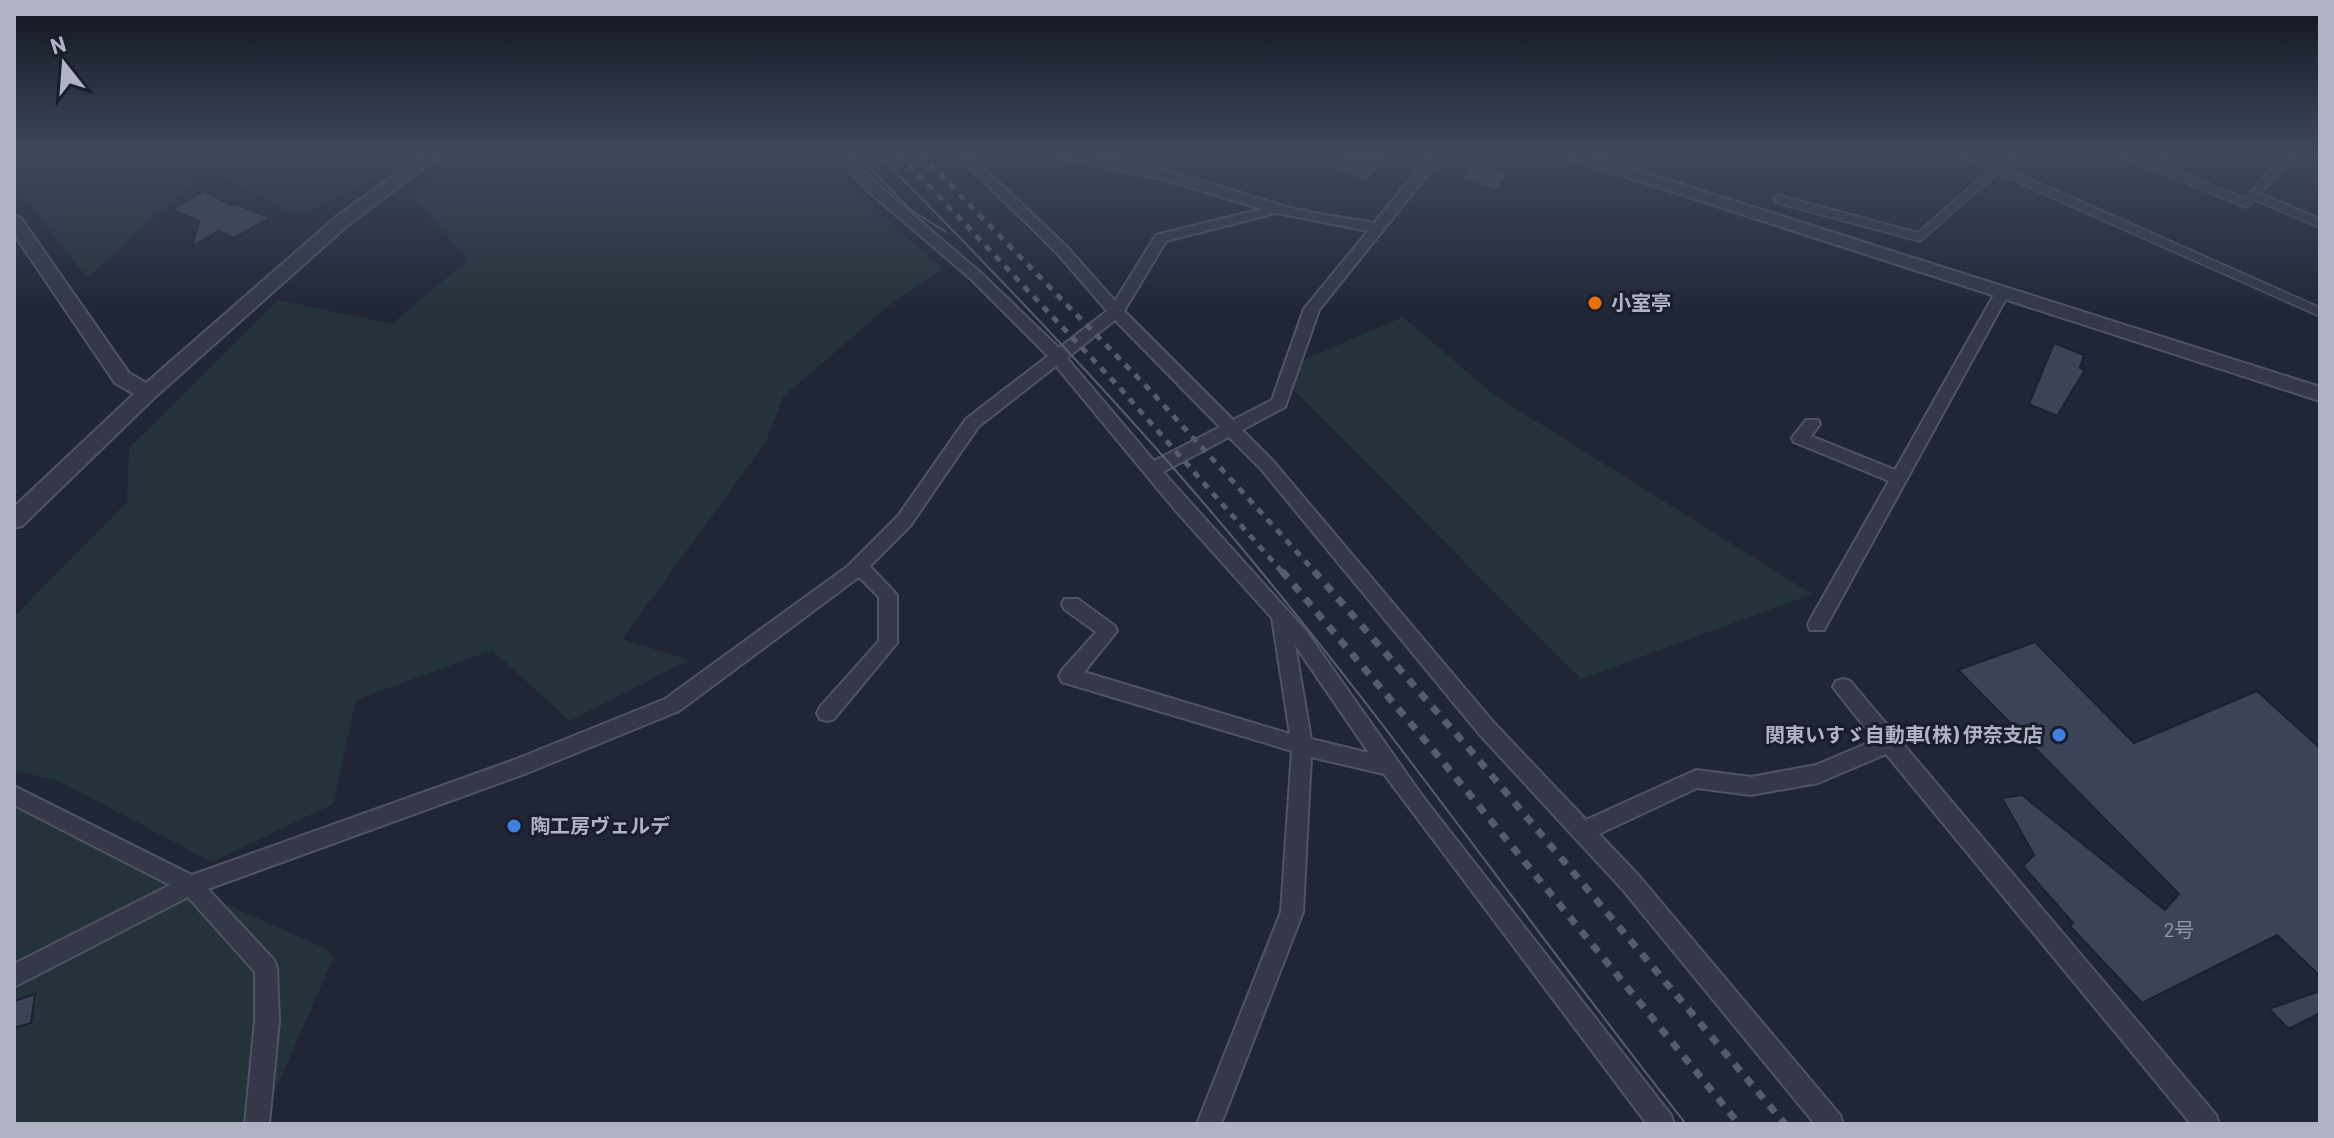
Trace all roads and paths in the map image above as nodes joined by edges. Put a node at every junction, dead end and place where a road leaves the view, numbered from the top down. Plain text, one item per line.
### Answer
1 (361, 207) edge
2 (895, 207) edge
3 (1017, 207) edge
4 (1271, 207) edge
5 (1393, 207) edge
6 (1736, 207) edge
7 (1808, 207) edge
8 (1951, 207) edge
9 (2085, 207) edge
10 (2282, 207) edge
11 (1277, 209) junction
12 (14, 221) edge
13 (2320, 223) edge
14 (1375, 228) junction
15 (2002, 293) junction
16 (1116, 312) junction
17 (2320, 312) edge
18 (1056, 355) junction
19 (147, 393) junction
20 (2320, 394) edge
21 (1812, 424) dead end
22 (1232, 428) junction
23 (1152, 470) junction
24 (1899, 478) junction
25 (14, 520) edge
26 (859, 566) junction
27 (1071, 604) dead end
28 (1281, 617) junction
29 (1817, 625) dead end
30 (1843, 687) dead end
31 (827, 713) dead end
32 (1890, 743) junction
33 (1302, 746) junction
34 (1389, 766) junction
35 (14, 795) edge
36 (1585, 831) junction
37 (191, 885) junction
38 (14, 976) edge
39 (257, 1124) edge
40 (1209, 1124) edge
41 (1662, 1124) edge
42 (1831, 1124) edge
43 (2207, 1124) edge

1 - 19 street
2 - 18 street
3 - 16 street
4 - 11 street
5 - 14 street
6 - 15 street
7 - 8 lane
9 - 17 lane
10 - 13 lane
11 - 14 street
11 - 16 street
12 - 19 street
14 - 22 street
15 - 20 street
15 - 24 street
16 - 18 street
16 - 22 street
18 - 23 street
18 - 26 street
19 - 25 street
21 - 24 street
22 - 23 street
22 - 36 street
23 - 28 street
24 - 29 street
26 - 31 street
26 - 37 street
27 - 33 street
28 - 33 street
28 - 34 street
30 - 32 street
32 - 36 street
32 - 43 street
33 - 34 street
33 - 40 street
34 - 41 street
35 - 37 street
36 - 42 street
37 - 38 street
37 - 39 street

